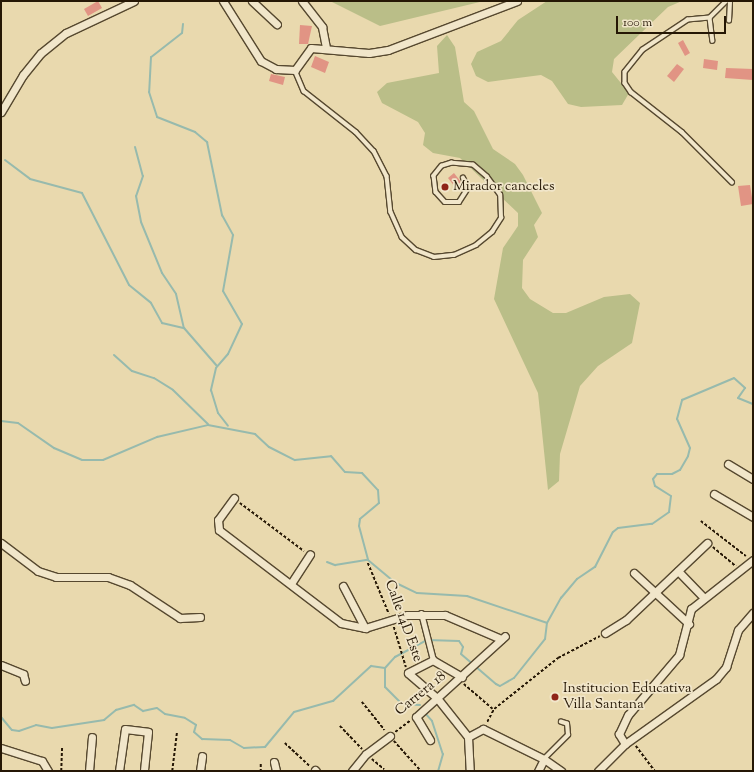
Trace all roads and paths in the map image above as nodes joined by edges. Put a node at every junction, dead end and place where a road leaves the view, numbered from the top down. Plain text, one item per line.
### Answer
1 (134, 1) edge
2 (223, 1) edge
3 (252, 1) edge
4 (302, 1) edge
5 (518, 1) edge
6 (727, 1) edge
7 (730, 1) edge
8 (710, 18) junction
9 (729, 21) dead end
10 (277, 24) dead end
11 (713, 41) dead end
12 (326, 47) junction
13 (295, 70) junction
14 (1, 112) edge
15 (463, 178) dead end
16 (732, 182) dead end
17 (728, 464) dead end
18 (753, 479) edge
19 (714, 494) dead end
20 (234, 498) joint
21 (753, 517) edge
22 (701, 521) dead end
23 (1, 543) edge
24 (707, 543) joint
25 (310, 554) joint
26 (752, 560) edge
27 (368, 563) dead end
28 (678, 571) junction
29 (742, 571) junction
30 (634, 574) dead end
31 (292, 582) junction
32 (343, 586) dead end
33 (655, 592) junction
34 (704, 597) junction
35 (421, 613) junction
36 (753, 613) edge
37 (200, 617) dead end
38 (392, 620) junction
39 (688, 624) junction
40 (365, 628) junction
41 (605, 633) joint
42 (433, 660) junction
43 (1, 665) edge
44 (408, 673) junction
45 (461, 679) junction
46 (25, 681) dead end
47 (437, 698) junction
48 (362, 702) dead end
49 (494, 709) junction
50 (416, 717) junction
51 (561, 722) dead end
52 (483, 729) junction
53 (177, 732) dead end
54 (390, 736) junction
55 (92, 737) dead end
56 (468, 737) junction
57 (430, 740) dead end
58 (631, 740) junction
59 (285, 742) dead end
60 (625, 744) junction
61 (62, 747) dead end
62 (1, 748) edge
63 (202, 756) dead end
64 (544, 759) junction
65 (274, 762) dead end
66 (260, 764) dead end
67 (48, 771) edge
68 (61, 771) edge
69 (89, 771) edge
70 (119, 771) edge
71 (144, 771) edge
72 (172, 771) edge
73 (200, 771) edge
74 (261, 771) edge
75 (276, 771) edge
76 (315, 771) edge
77 (352, 771) edge
78 (421, 771) edge
79 (470, 771) edge
80 (538, 771) edge
81 (561, 771) edge
82 (598, 771) edge
83 (655, 771) edge

1 - 14 street
2 - 13 street
3 - 10 street
4 - 12 street
5 - 12 street
6 - 8 lane
7 - 9 lane
8 - 11 lane
8 - 16 lane
12 - 13 street
13 - 15 lane
17 - 18 street
19 - 21 street
20 - 25 path
20 - 31 street
22 - 26 path
23 - 37 street
24 - 28 street
24 - 29 path
25 - 31 street
26 - 29 street
27 - 38 path, Calle 14D Este
28 - 33 street
28 - 34 street
29 - 34 street
30 - 33 street
31 - 40 street
32 - 40 street
33 - 39 street
33 - 41 street
34 - 39 street
35 - 38 street
35 - 42 street
35 - 45 street, Carrera 18
36 - 58 street
38 - 40 street
38 - 44 path, Calle 14D Este
39 - 60 street
41 - 49 path
42 - 44 street
42 - 45 street
43 - 46 street
44 - 47 street, Calle 14D Este
45 - 47 street, Carrera 18
45 - 49 path
47 - 50 street, Carrera 18
47 - 56 street, Calle 14D Este
48 - 54 path
49 - 52 path
50 - 54 path, Carrera 18
50 - 57 street
51 - 64 lane
52 - 56 street
52 - 64 street
53 - 72 path
54 - 77 street, Carrera 18
54 - 78 path
55 - 69 street
56 - 79 street
58 - 60 street
58 - 83 path
59 - 76 path
60 - 82 street
61 - 68 path
62 - 67 street
63 - 73 street
64 - 80 street
64 - 81 street
65 - 75 street
66 - 74 path
70 - 71 street

